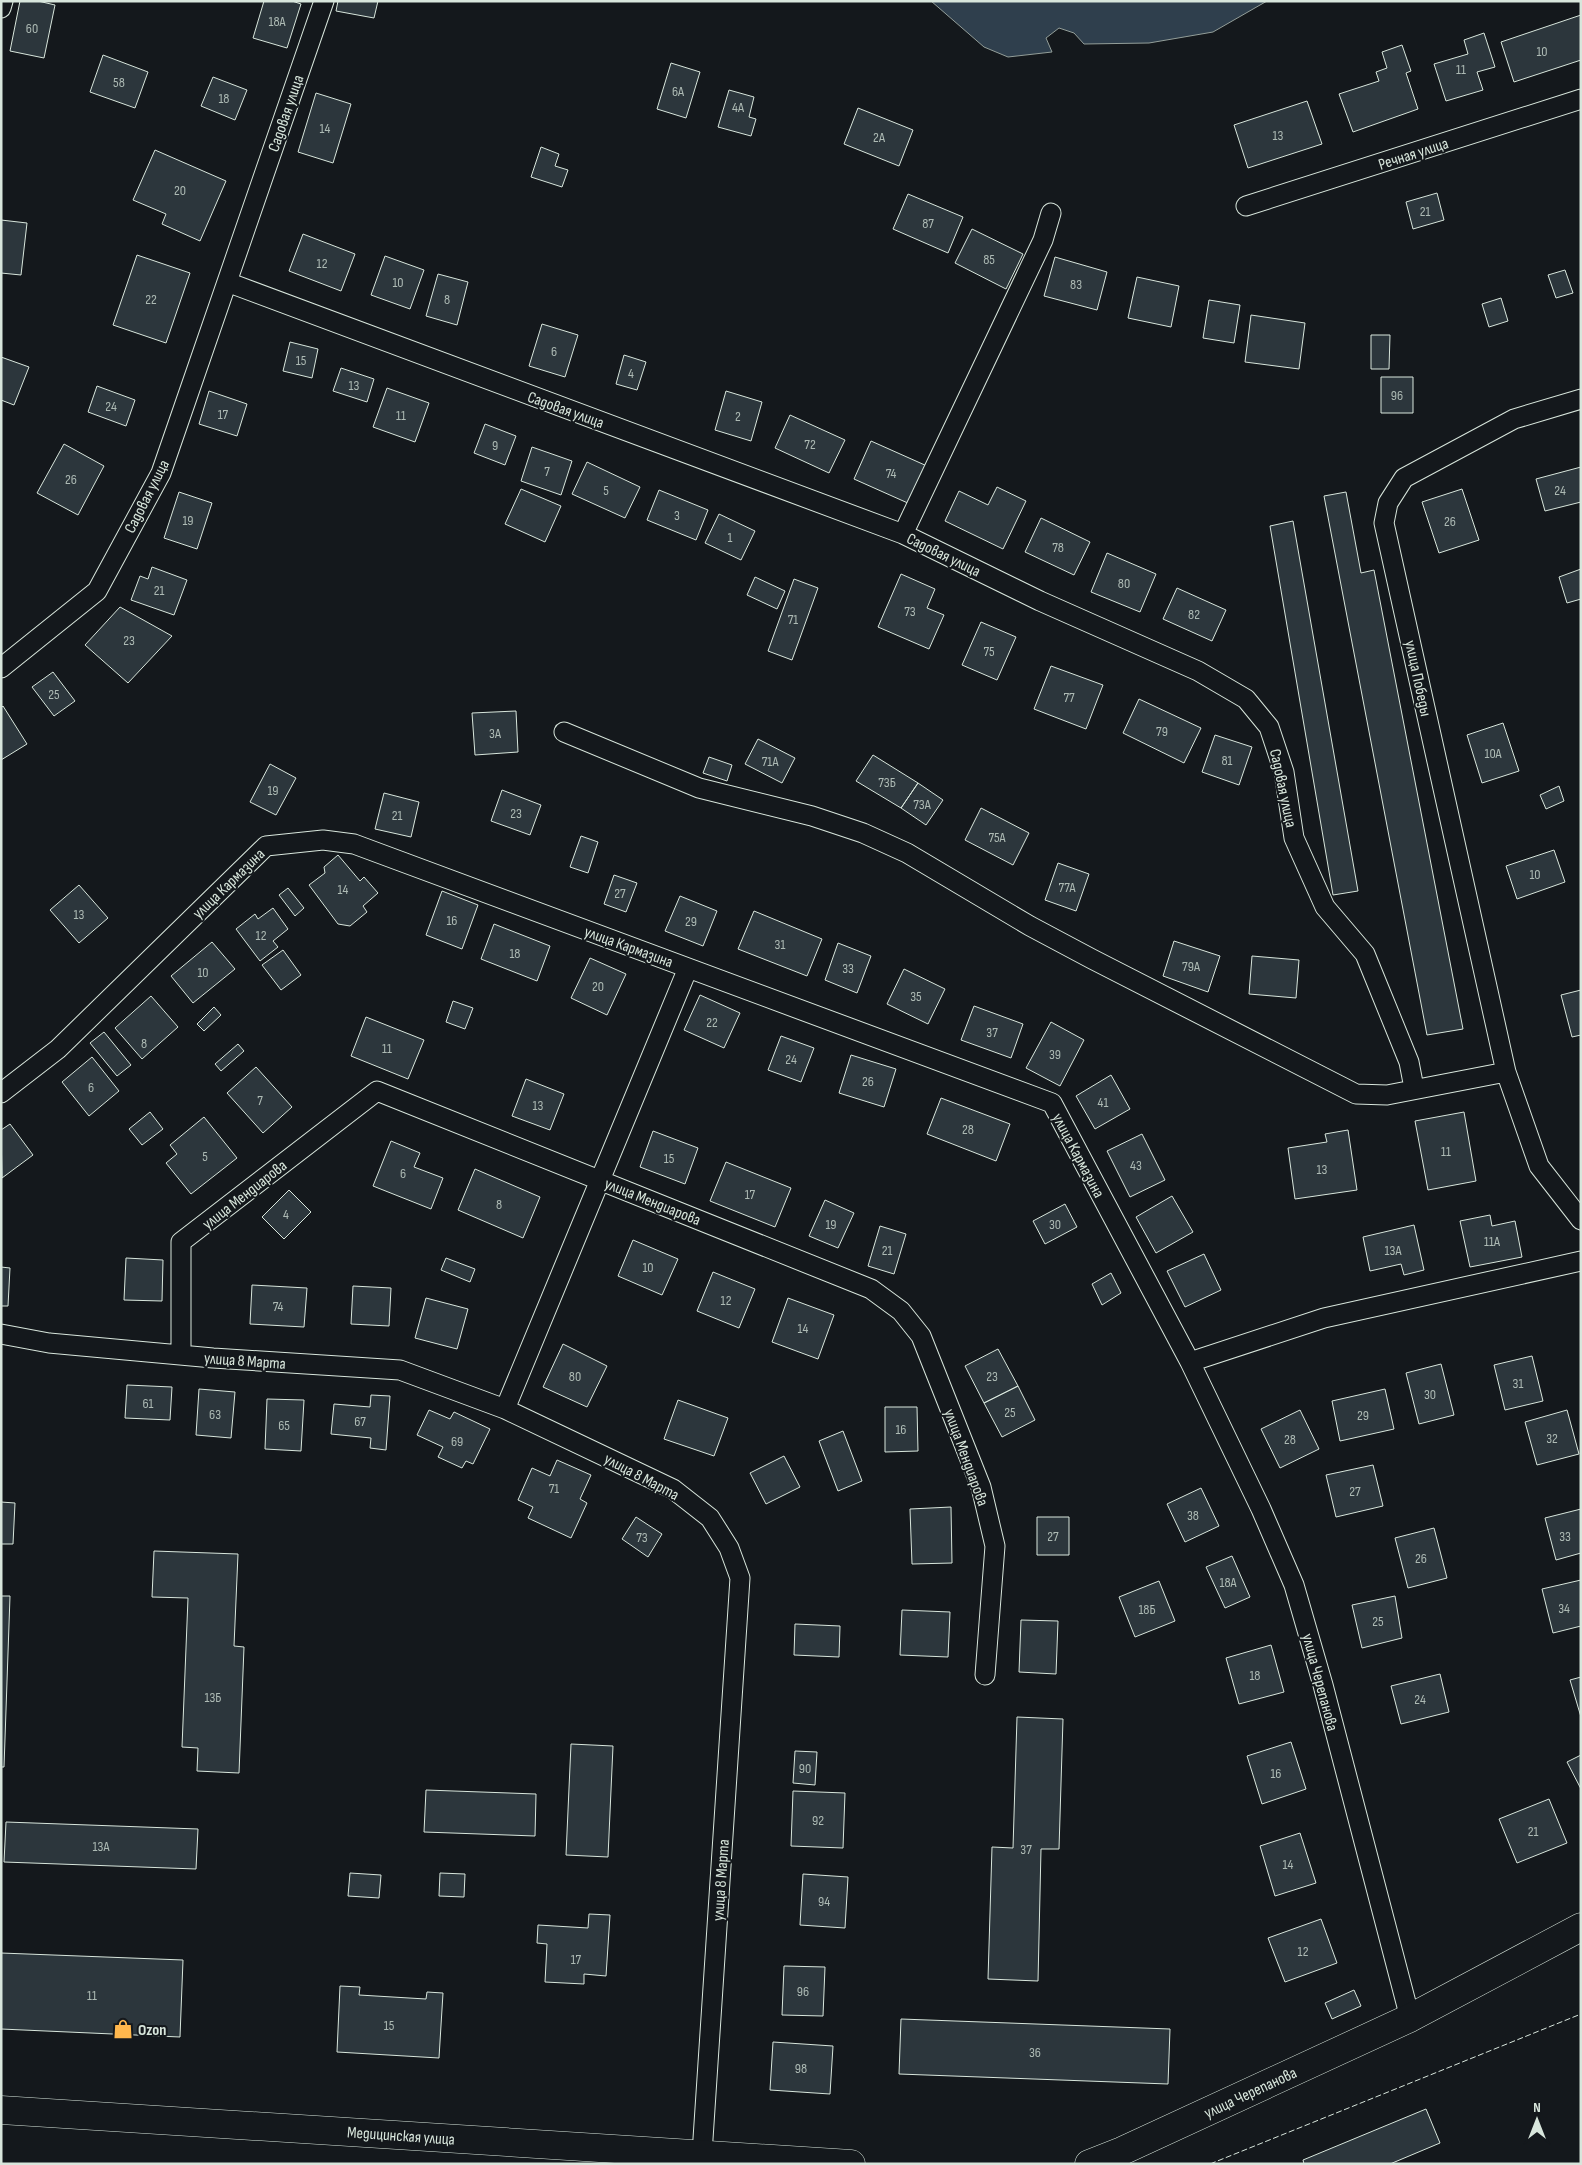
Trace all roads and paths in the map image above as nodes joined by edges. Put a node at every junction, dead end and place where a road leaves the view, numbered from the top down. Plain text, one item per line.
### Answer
1 (3, 1) edge
2 (324, 1) edge
3 (1, 8) edge
4 (1581, 99) edge
5 (1246, 206) dead end
6 (1050, 213) dead end
7 (227, 282) junction
8 (1581, 399) edge
9 (903, 534) junction
10 (1, 668) edge
11 (564, 732) dead end
12 (688, 968) junction
13 (1506, 1072) junction
14 (1414, 1088) junction
15 (1, 1093) edge
16 (600, 1180) junction
17 (1581, 1220) edge
18 (1581, 1261) edge
19 (1, 1334) edge
20 (181, 1355) junction
21 (1190, 1362) junction
22 (506, 1409) junction
23 (986, 1675) dead end
24 (1581, 1927) edge
25 (1410, 2018) junction
26 (1, 2110) edge
27 (702, 2154) junction
28 (851, 2164) edge
29 (1089, 2164) edge

1 - 3 street
2 - 7 street, Садовая улица
4 - 5 street, Речная улица
6 - 9 street
7 - 9 street, Садовая улица
7 - 10 street, Садовая улица
8 - 13 street, улица Победы
9 - 14 street, Садовая улица
11 - 14 street
12 - 15 street, улица Кармазина
12 - 16 street
12 - 21 street, улица Кармазина
13 - 14 street
13 - 17 street, улица Победы
16 - 20 street, улица Мендиарова
16 - 22 street
16 - 23 street, улица Мендиарова
18 - 21 street
19 - 20 street, улица 8 Марта
20 - 22 street, улица 8 Марта
21 - 25 street, улица Черепанова
22 - 27 street, улица 8 Марта
24 - 25 main road, улица Черепанова
25 - 29 main road, улица Черепанова
26 - 27 main road, Медицинская улица
27 - 28 main road, Медицинская улица

